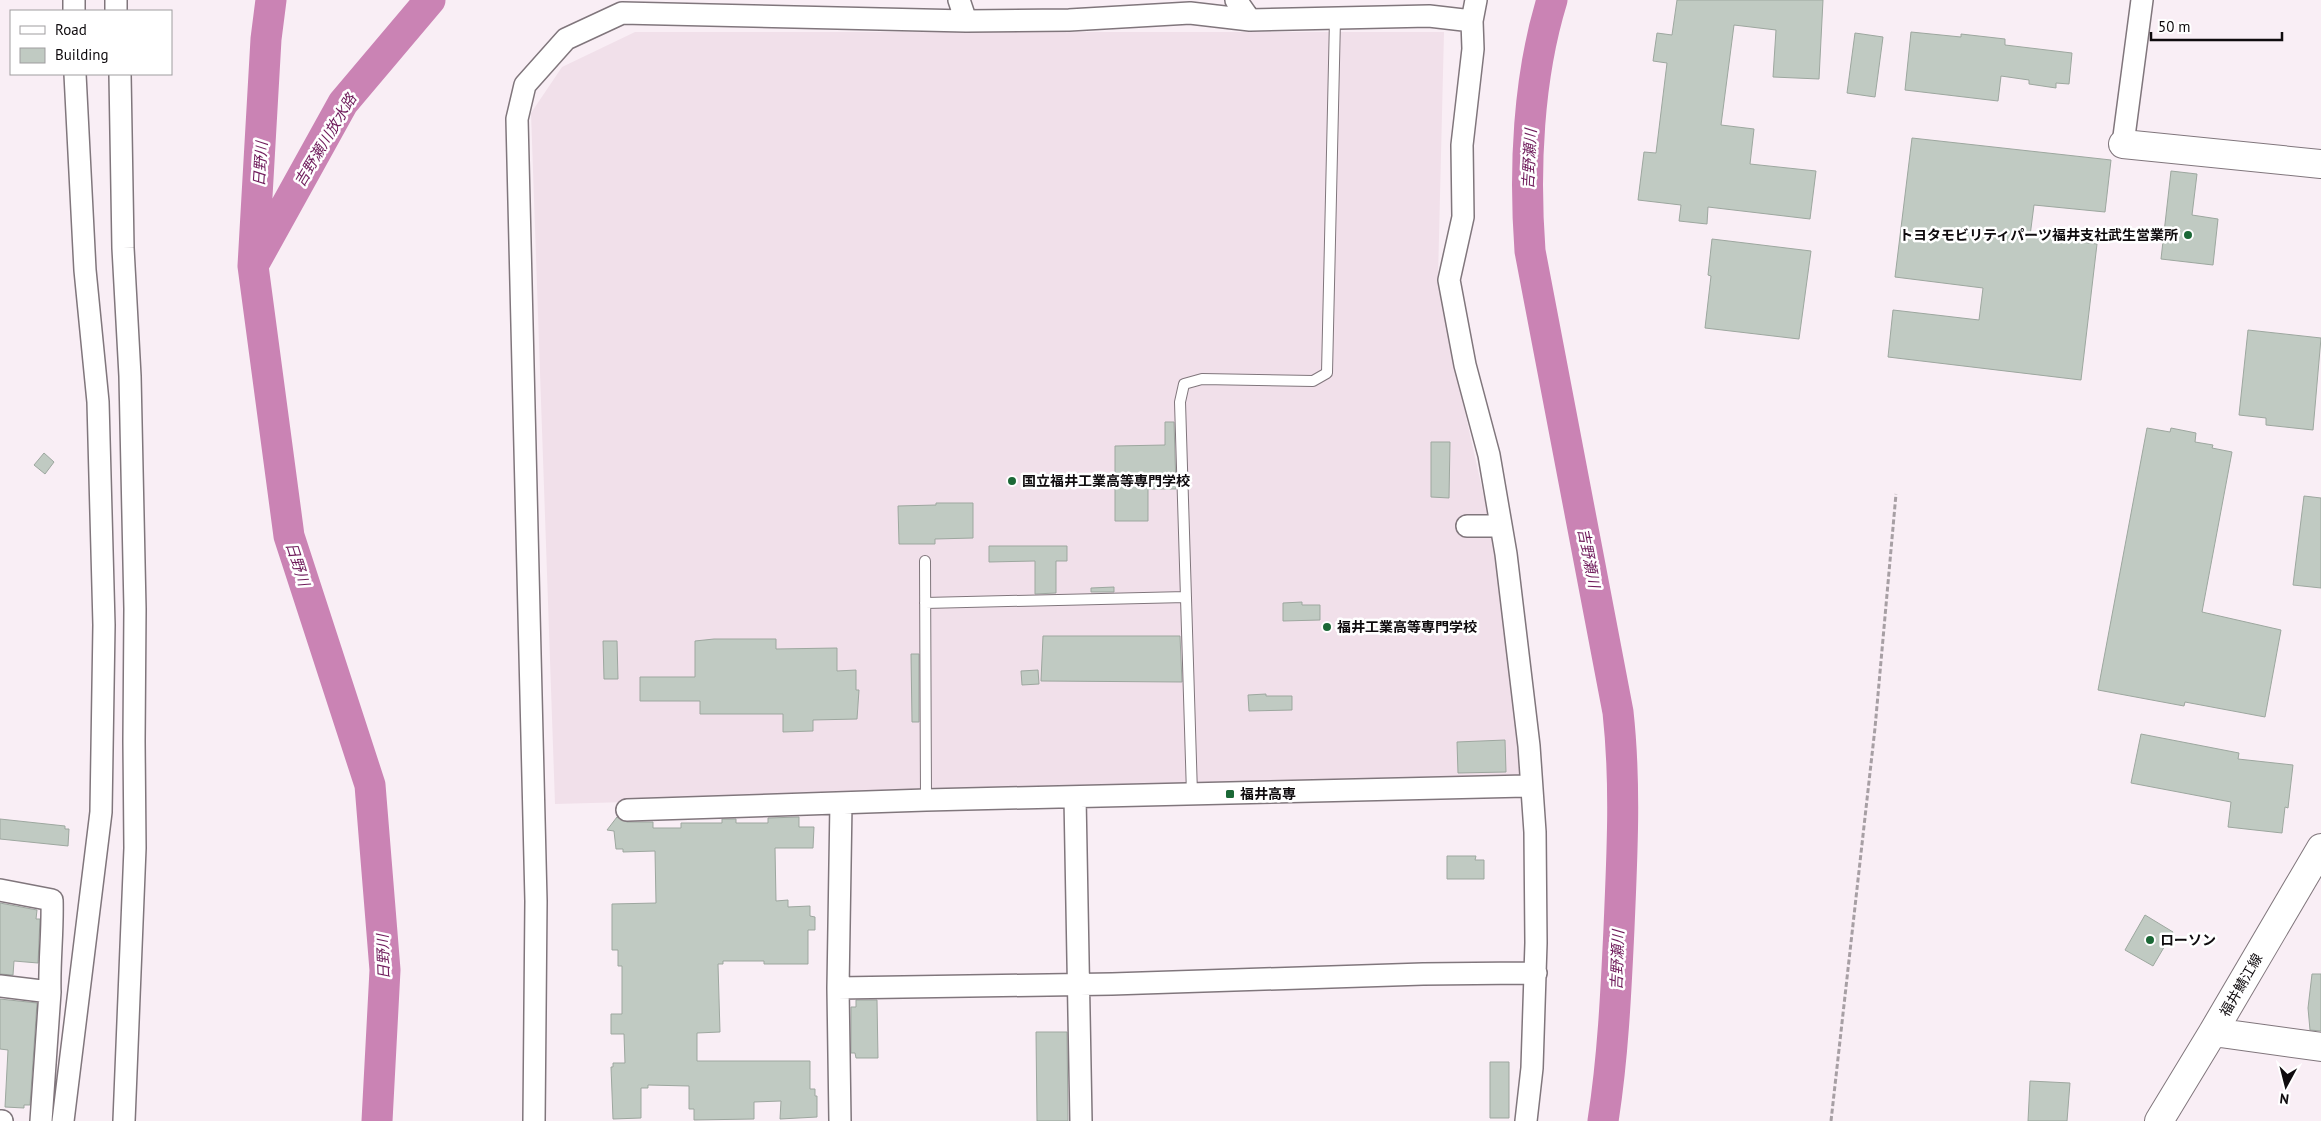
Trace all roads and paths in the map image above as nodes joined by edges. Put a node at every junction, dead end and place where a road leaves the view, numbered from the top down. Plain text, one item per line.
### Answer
1 (959, 0) edge
2 (1236, 0) edge
3 (1476, 0) edge
4 (2142, 0) edge
5 (1335, 19) junction
6 (1250, 20) junction
7 (966, 21) junction
8 (1472, 21) junction
9 (75, 75) edge
10 (120, 75) edge
11 (2124, 144) joint
12 (2321, 164) edge
13 (1896, 494) dead end
14 (1467, 526) dead end
15 (1501, 526) junction
16 (925, 561) dead end
17 (1186, 597) junction
18 (925, 603) junction
19 (1531, 786) junction
20 (1192, 794) junction
21 (1075, 797) junction
22 (926, 800) junction
23 (841, 803) junction
24 (627, 810) dead end
25 (2321, 848) edge
26 (0, 890) edge
27 (1536, 973) junction
28 (1079, 983) junction
29 (0, 986) edge
30 (838, 988) junction
31 (50, 992) junction
32 (2214, 1032) junction
33 (2321, 1047) edge
34 (41, 1121) edge
35 (63, 1121) edge
36 (124, 1121) edge
37 (534, 1121) edge
38 (840, 1121) edge
39 (1082, 1121) edge
40 (1526, 1121) edge
41 (1831, 1121) edge
42 (2159, 1121) edge

1 - 7 street
2 - 6 street
3 - 8 street
4 - 11 street
5 - 6 street
5 - 8 street
5 - 17 lane
6 - 7 street
7 - 37 street
8 - 15 street
9 - 35 street
10 - 36 street
11 - 12 main road
13 - 41 path
14 - 15 street
15 - 19 street
16 - 18 lane
17 - 18 lane
17 - 20 lane
18 - 22 lane
19 - 20 street
19 - 27 street
20 - 21 street
21 - 22 street
21 - 28 street
22 - 23 street
23 - 24 street
23 - 30 street
25 - 32 main road, 福井鯖江線
26 - 31 street
27 - 28 street
27 - 40 street
28 - 30 street
28 - 39 street
29 - 31 street
30 - 38 street
31 - 34 street
32 - 33 main road
32 - 42 main road, 福井鯖江線

